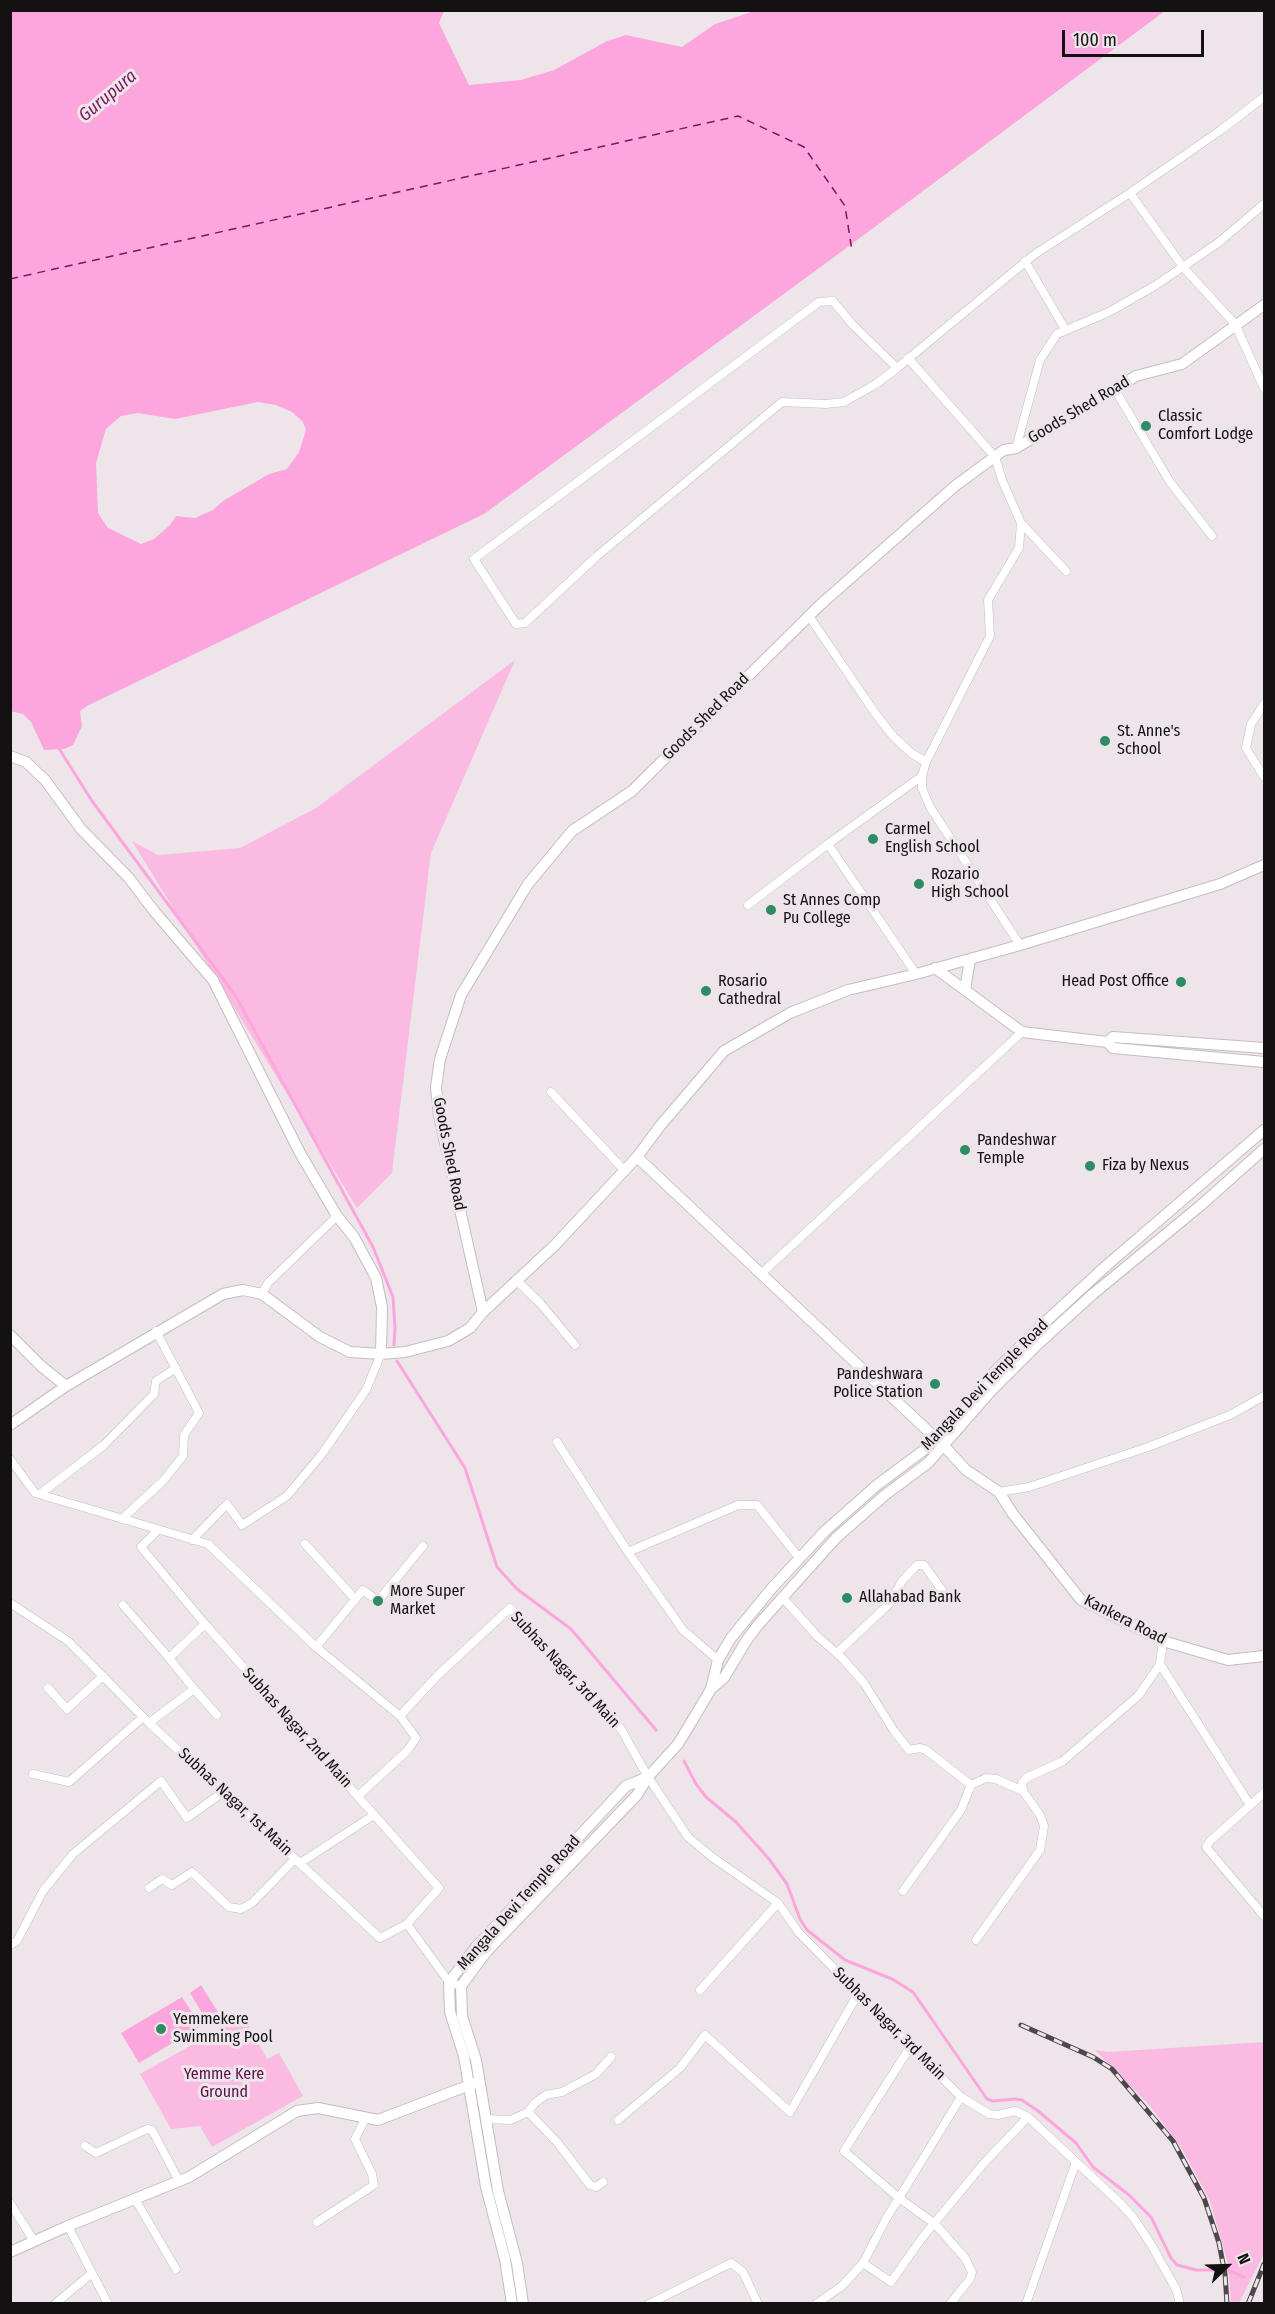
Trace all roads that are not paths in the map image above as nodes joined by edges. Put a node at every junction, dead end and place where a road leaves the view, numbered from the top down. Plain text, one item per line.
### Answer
1 (1264, 97) edge
2 (1130, 193) junction
3 (1264, 204) edge
4 (1025, 261) junction
5 (1183, 267) junction
6 (1264, 305) edge
7 (1235, 324) junction
8 (1065, 329) junction
9 (908, 358) junction
10 (897, 368) junction
11 (1264, 387) edge
12 (1115, 390) junction
13 (1017, 448) junction
14 (995, 457) junction
15 (1021, 523) junction
16 (1212, 536) dead end
17 (1066, 571) dead end
18 (808, 616) junction
19 (1264, 704) edge
20 (10, 756) edge
21 (926, 762) junction
22 (922, 776) junction
23 (1264, 777) edge
24 (828, 844) junction
25 (1264, 865) edge
26 (748, 905) dead end
27 (1020, 945) junction
28 (970, 959) junction
29 (935, 968) junction
30 (916, 974) junction
31 (965, 990) junction
32 (1022, 1032) junction
33 (1107, 1042) junction
34 (1264, 1048) edge
35 (1264, 1062) edge
36 (551, 1092) dead end
37 (1264, 1130) edge
38 (1264, 1149) edge
39 (637, 1156) junction
40 (624, 1170) junction
41 (337, 1216) junction
42 (761, 1274) junction
43 (516, 1280) junction
44 (262, 1294) junction
45 (483, 1312) junction
46 (156, 1332) junction
47 (10, 1335) edge
48 (575, 1345) dead end
49 (381, 1354) junction
50 (176, 1368) junction
51 (66, 1386) junction
52 (1264, 1396) edge
53 (980, 1397) junction
54 (10, 1425) edge
55 (934, 1439) junction
56 (557, 1442) dead end
57 (944, 1446) junction
58 (10, 1459) edge
59 (999, 1492) junction
60 (40, 1494) junction
61 (123, 1519) junction
62 (158, 1530) junction
63 (192, 1540) junction
64 (305, 1544) dead end
65 (423, 1546) dead end
66 (628, 1552) junction
67 (800, 1559) junction
68 (772, 1588) junction
69 (944, 1593) dead end
70 (783, 1598) junction
71 (355, 1599) junction
72 (10, 1603) edge
73 (123, 1605) dead end
74 (205, 1624) junction
75 (1163, 1641) junction
76 (316, 1647) junction
77 (837, 1653) junction
78 (1264, 1656) edge
79 (169, 1658) junction
80 (718, 1660) junction
81 (1160, 1664) junction
82 (103, 1676) junction
83 (48, 1688) dead end
84 (194, 1689) junction
85 (711, 1689) junction
86 (217, 1715) dead end
87 (400, 1716) junction
88 (146, 1720) junction
89 (33, 1774) dead end
90 (648, 1778) junction
91 (971, 1785) junction
92 (1023, 1791) junction
93 (223, 1792) junction
94 (1264, 1793) edge
95 (358, 1797) junction
96 (1250, 1805) junction
97 (374, 1815) junction
98 (298, 1861) junction
99 (149, 1888) dead end
100 (903, 1891) dead end
101 (778, 1903) junction
102 (1264, 1916) edge
103 (407, 1924) junction
104 (976, 1940) dead end
105 (10, 1945) edge
106 (449, 1982) junction
107 (460, 1986) junction
108 (700, 1990) dead end
109 (859, 1992) junction
110 (910, 2047) junction
111 (611, 2057) dead end
112 (475, 2083) junction
113 (961, 2097) junction
114 (528, 2112) junction
115 (366, 2117) junction
116 (1028, 2117) junction
117 (486, 2118) junction
118 (618, 2120) dead end
119 (85, 2146) dead end
120 (1076, 2162) junction
121 (179, 2181) junction
122 (603, 2182) dead end
123 (899, 2198) junction
124 (135, 2199) junction
125 (10, 2203) edge
126 (318, 2222) dead end
127 (935, 2224) junction
128 (68, 2226) junction
129 (34, 2241) junction
130 (10, 2252) edge
131 (863, 2263) junction
132 (176, 2269) dead end
133 (92, 2273) junction
134 (653, 2303) edge
135 (55, 2304) edge
136 (108, 2304) edge
137 (512, 2304) edge
138 (523, 2304) edge
139 (758, 2304) edge
140 (816, 2304) edge
141 (950, 2304) edge
142 (1026, 2304) edge
143 (1180, 2304) edge

1 - 2 street
2 - 4 street
2 - 5 street
3 - 5 street
4 - 8 street
4 - 9 street
5 - 7 street
5 - 8 street
6 - 7 street, Goods Shed Road
7 - 11 street
7 - 12 street, Goods Shed Road
8 - 13 street
9 - 10 street
9 - 14 street
10 - 10 street
12 - 13 street, Goods Shed Road
12 - 16 street
13 - 14 street, Goods Shed Road
14 - 15 street
14 - 18 street, Goods Shed Road
15 - 17 street
15 - 21 street
18 - 21 street
18 - 45 street, Goods Shed Road
19 - 23 street
20 - 41 street
21 - 22 street
22 - 24 street
22 - 27 street
24 - 26 street
24 - 30 street
25 - 27 street
27 - 28 street
28 - 29 street
28 - 31 street
29 - 30 street
29 - 31 street
30 - 39 street
31 - 32 street
32 - 33 street
32 - 42 street
33 - 34 street
33 - 35 street
36 - 40 street
37 - 53 street, Mangala Devi Temple Road
38 - 53 street, Mangala Devi Temple Road
39 - 40 street
39 - 42 street
40 - 43 street
41 - 44 street
41 - 49 street
42 - 55 street
43 - 45 street
43 - 48 street
44 - 46 street
44 - 49 street
45 - 49 street
46 - 50 street
46 - 51 street
47 - 51 street
49 - 63 street
50 - 60 street
50 - 61 street
51 - 54 street
52 - 59 street
53 - 55 street, Mangala Devi Temple Road
53 - 57 street, Mangala Devi Temple Road
55 - 57 street
55 - 67 street, Mangala Devi Temple Road
56 - 66 street
57 - 59 street
57 - 70 street, Mangala Devi Temple Road
58 - 60 street
59 - 75 street, Kankera Road
60 - 61 street
61 - 62 street
62 - 63 street
62 - 74 street, Subhas Nagar, 2nd Main
63 - 76 street
64 - 71 street
65 - 71 street
66 - 67 street
66 - 80 street
67 - 68 street, Mangala Devi Temple Road
68 - 70 street
68 - 80 street, Mangala Devi Temple Road
69 - 77 street
70 - 77 street
70 - 85 street, Mangala Devi Temple Road
71 - 76 street
72 - 82 street, Subhas Nagar, 1st Main
73 - 79 street
74 - 79 street
74 - 95 street, Subhas Nagar, 2nd Main
75 - 78 street, Kankera Road
75 - 81 street
76 - 87 street
77 - 91 street
79 - 84 street
80 - 85 street, Mangala Devi Temple Road
81 - 92 street
81 - 96 street
82 - 83 street
82 - 88 street, Subhas Nagar, 1st Main
84 - 86 street
84 - 88 street
85 - 90 street, Mangala Devi Temple Road
87 - 90 street, Subhas Nagar, 3rd Main
87 - 95 street
88 - 89 street
88 - 93 street, Subhas Nagar, 1st Main
90 - 101 street, Subhas Nagar, 3rd Main
90 - 106 street, Mangala Devi Temple Road
90 - 107 street, Mangala Devi Temple Road
91 - 92 street
91 - 100 street
92 - 104 street
93 - 98 street, Subhas Nagar, 1st Main
93 - 105 street
94 - 96 street
95 - 97 street, Subhas Nagar, 2nd Main
96 - 102 street
97 - 98 street
97 - 103 street, Subhas Nagar, 2nd Main
98 - 99 street
98 - 103 street, Subhas Nagar, 1st Main
101 - 108 street
101 - 109 street, Subhas Nagar, 3rd Main
103 - 106 street
106 - 107 street
106 - 112 street, Mangala Devi Temple Road
107 - 112 street, Mangala Devi Temple Road
109 - 110 street, Subhas Nagar, 3rd Main
109 - 118 street
110 - 113 street, Subhas Nagar, 3rd Main
110 - 123 street
111 - 114 street
112 - 115 street
112 - 117 street, Mangala Devi Temple Road
112 - 137 street, Mangala Devi Temple Road
113 - 116 street, Subhas Nagar, 3rd Main
113 - 123 street
114 - 117 street
114 - 122 street
115 - 121 street
115 - 126 street
116 - 120 street
116 - 127 street
117 - 138 street, Mangala Devi Temple Road
119 - 121 street
120 - 142 street
120 - 143 street
121 - 124 street
123 - 127 street
123 - 131 street
124 - 128 street
124 - 132 street
125 - 129 street
127 - 131 street
127 - 141 street
128 - 129 street
128 - 133 street
129 - 130 street
131 - 140 street
133 - 135 street
133 - 136 street
134 - 139 street

